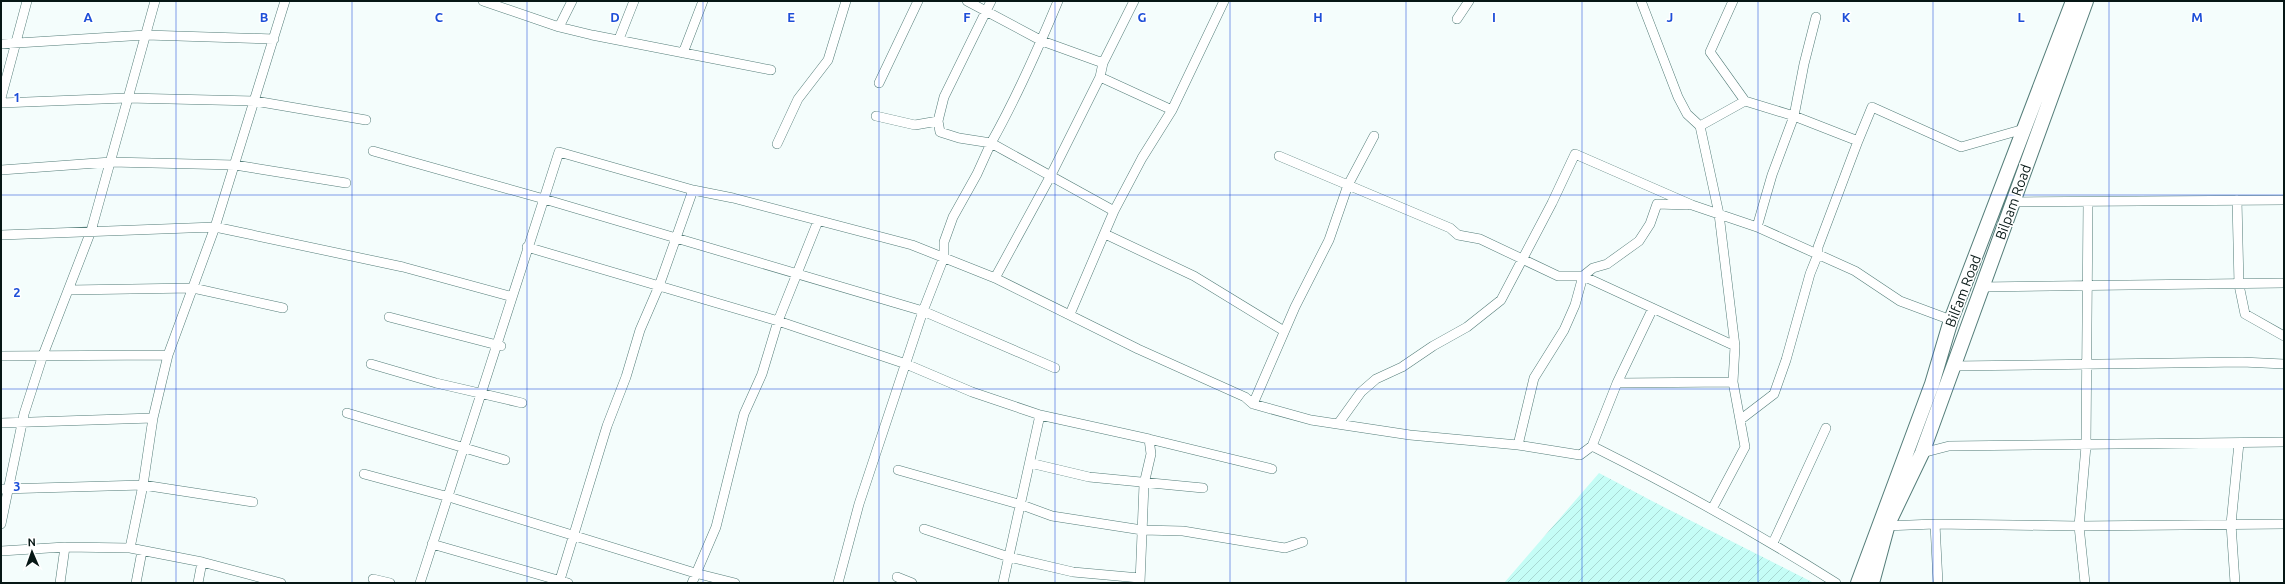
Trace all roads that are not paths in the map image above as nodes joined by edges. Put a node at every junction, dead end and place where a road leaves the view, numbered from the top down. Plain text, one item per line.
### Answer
1 (27, 1) edge
2 (155, 1) edge
3 (285, 1) edge
4 (483, 1) edge
5 (572, 1) edge
6 (634, 1) edge
7 (703, 1) edge
8 (846, 1) edge
9 (918, 1) edge
10 (967, 1) edge
11 (991, 1) edge
12 (1058, 1) edge
13 (1134, 1) edge
14 (1224, 1) edge
15 (1469, 1) edge
16 (1641, 1) edge
17 (1733, 1) edge
18 (2073, 1) edge
19 (2086, 1) edge
20 (986, 10) junction
21 (1816, 17) dead end
22 (1457, 19) dead end
23 (559, 27) junction
24 (146, 35) junction
25 (274, 39) junction
26 (619, 39) junction
27 (1042, 41) junction
28 (1, 44) edge
29 (16, 44) junction
30 (683, 53) junction
31 (1103, 63) junction
32 (771, 70) dead end
33 (1100, 77) junction
34 (879, 82) dead end
35 (1, 98) edge
36 (127, 98) junction
37 (1746, 101) junction
38 (255, 102) junction
39 (1, 103) edge
40 (1172, 110) junction
41 (876, 116) dead end
42 (1794, 116) junction
43 (366, 120) dead end
44 (938, 121) junction
45 (1700, 126) junction
46 (2024, 129) junction
47 (1374, 136) dead end
48 (1858, 141) junction
49 (991, 143) junction
50 (777, 144) dead end
51 (373, 151) dead end
52 (1279, 156) dead end
53 (111, 162) junction
54 (235, 165) junction
55 (1, 170) edge
56 (1050, 177) junction
57 (346, 183) dead end
58 (1348, 186) junction
59 (693, 190) junction
60 (544, 199) junction
61 (2237, 200) junction
62 (2284, 200) edge
63 (2012, 202) junction
64 (2088, 202) junction
65 (1692, 205) junction
66 (1114, 211) junction
67 (1719, 214) junction
68 (818, 221) junction
69 (215, 227) junction
70 (1756, 227) junction
71 (91, 231) junction
72 (1105, 234) junction
73 (1, 235) edge
74 (676, 238) junction
75 (527, 247) junction
76 (1818, 254) junction
77 (944, 257) junction
78 (1523, 260) junction
79 (796, 273) junction
80 (1583, 276) junction
81 (995, 278) junction
82 (2284, 283) edge
83 (2239, 285) junction
84 (659, 286) junction
85 (1981, 287) junction
86 (2088, 287) junction
87 (192, 288) junction
88 (69, 290) junction
89 (509, 296) dead end
90 (283, 308) dead end
91 (1652, 310) junction
92 (923, 311) junction
93 (1070, 314) junction
94 (389, 317) dead end
95 (1951, 320) junction
96 (778, 322) junction
97 (1284, 331) junction
98 (2284, 336) edge
99 (501, 346) dead end
100 (1735, 346) junction
101 (43, 355) junction
102 (168, 355) junction
103 (1, 356) edge
104 (371, 364) dead end
105 (906, 364) junction
106 (2284, 364) edge
107 (1953, 366) junction
108 (2088, 366) junction
109 (1056, 368) dead end
110 (1733, 382) junction
111 (1617, 383) junction
112 (522, 403) dead end
113 (1253, 404) junction
114 (347, 413) dead end
115 (1040, 415) junction
116 (153, 418) junction
117 (1740, 420) junction
118 (1, 423) edge
119 (21, 423) junction
120 (1338, 424) junction
121 (1826, 428) dead end
122 (1149, 439) junction
123 (2284, 442) edge
124 (2239, 443) junction
125 (1518, 445) junction
126 (1592, 446) junction
127 (2086, 446) junction
128 (1922, 453) junction
129 (505, 460) dead end
130 (1030, 463) junction
131 (1272, 469) dead end
132 (898, 470) dead end
133 (364, 474) dead end
134 (1144, 484) junction
135 (143, 485) junction
136 (1203, 488) dead end
137 (4, 489) edge
138 (449, 496) junction
139 (253, 502) dead end
140 (1022, 505) junction
141 (1712, 509) junction
142 (1, 524) edge
143 (1935, 524) junction
144 (2231, 524) junction
145 (2284, 524) edge
146 (1884, 526) junction
147 (2079, 526) junction
148 (924, 529) dead end
149 (1142, 530) junction
150 (575, 534) junction
151 (1304, 542) dead end
152 (1773, 543) junction
153 (432, 544) junction
154 (65, 547) junction
155 (130, 548) junction
156 (1, 551) edge
157 (142, 551) junction
158 (1009, 557) junction
159 (202, 562) junction
160 (695, 573) junction
161 (897, 577) dead end
162 (373, 579) dead end
163 (1140, 580) edge
164 (562, 582) edge
165 (60, 583) edge
166 (136, 583) edge
167 (198, 583) edge
168 (281, 583) edge
169 (390, 583) edge
170 (420, 583) edge
171 (692, 583) edge
172 (735, 583) edge
173 (838, 583) edge
174 (912, 583) edge
175 (1003, 583) edge
176 (1836, 583) edge
177 (1858, 583) edge
178 (1872, 583) edge
179 (1938, 583) edge
180 (2085, 583) edge
181 (2235, 583) edge

1 - 29 street
2 - 24 street
3 - 25 street
4 - 23 street
5 - 23 street
6 - 26 street
7 - 30 street
8 - 50 street
9 - 34 street
10 - 20 street
11 - 20 street
12 - 27 street
13 - 31 street
14 - 40 street
15 - 22 street
16 - 45 street
17 - 37 street
18 - 46 main road, Bilfam Road
19 - 63 main road, Bilpam Road
20 - 27 street
20 - 44 street
21 - 42 street
23 - 26 street
24 - 25 street
24 - 29 street
24 - 36 street
25 - 38 street
26 - 30 street
27 - 31 street
27 - 49 street
28 - 29 street
29 - 35 street
30 - 32 street
31 - 33 street
33 - 40 street
33 - 56 street
36 - 38 street
36 - 39 street
36 - 53 street
37 - 42 street
37 - 45 street
38 - 43 street
38 - 54 street
40 - 66 street
41 - 44 street
42 - 48 street
42 - 70 street
44 - 49 street
45 - 67 street
46 - 48 street
46 - 95 main road, Bilfam Road
47 - 58 street
48 - 76 street
49 - 56 street
49 - 77 street
51 - 60 street
52 - 58 street
53 - 54 street
53 - 55 street
53 - 71 street
54 - 57 street
54 - 69 street
56 - 66 street
56 - 81 street
58 - 78 street
58 - 97 street
59 - 60 street
59 - 68 street
59 - 74 street
60 - 74 street
60 - 75 street
61 - 62 street
61 - 64 street
61 - 83 street
63 - 64 street
63 - 85 main road, Bilpam Road
64 - 86 street
65 - 67 street
65 - 78 street
65 - 80 street
66 - 72 street
67 - 70 street
67 - 100 street
68 - 77 street
68 - 79 street
69 - 71 street
69 - 87 street
69 - 89 street
70 - 76 street
71 - 73 street
71 - 88 street
72 - 93 street
72 - 97 street
74 - 79 street
74 - 84 street
75 - 84 street
75 - 138 street
76 - 95 street
76 - 117 street
77 - 81 street
77 - 92 street
78 - 80 street
78 - 120 street
79 - 92 street
79 - 96 street
80 - 91 street
80 - 125 street
81 - 93 street
82 - 83 street
83 - 86 street
83 - 98 street
84 - 96 street
84 - 150 street
85 - 86 street
85 - 107 main road, Bilpam Road
86 - 108 street
87 - 88 street
87 - 90 street
87 - 102 street
88 - 101 street
91 - 100 street
91 - 111 street
92 - 105 street
92 - 109 street
93 - 113 street
94 - 99 street
95 - 146 main road, Bilfam Road
96 - 105 street
96 - 160 street
97 - 113 street
100 - 110 street
101 - 102 street
101 - 103 street
101 - 119 street
102 - 116 street
104 - 112 street
105 - 115 street
105 - 173 street
106 - 108 street
107 - 108 street
107 - 128 main road, Bilpam Road
108 - 127 street
110 - 111 street
110 - 117 street
111 - 126 street
113 - 120 street
114 - 129 street
115 - 122 street
115 - 130 street
116 - 119 street
116 - 135 street
117 - 141 street
118 - 119 street
119 - 137 street
120 - 125 street
121 - 152 street
122 - 131 street
122 - 134 street
123 - 124 street
124 - 127 street
124 - 144 street
125 - 126 street
126 - 141 street
127 - 128 street
127 - 147 street
128 - 146 main road, Bilpam Road
130 - 134 street
130 - 140 street
132 - 140 street
133 - 138 street
134 - 136 street
134 - 149 street
135 - 137 street
135 - 139 street
135 - 155 street
137 - 142 street
138 - 150 street
138 - 153 street
140 - 149 street
140 - 158 street
141 - 152 street
143 - 146 street
143 - 147 street
143 - 179 street
144 - 145 street
144 - 147 street
144 - 181 street
146 - 177 main road, Bilfam Road
146 - 178 main road, Bilpam Road
147 - 180 street
148 - 158 street
149 - 151 street
149 - 163 street
150 - 160 street
150 - 164 street
152 - 176 street
153 - 164 street
153 - 170 street
154 - 155 street
154 - 156 street
154 - 165 street
155 - 157 street
157 - 159 street
157 - 166 street
158 - 163 street
158 - 175 street
159 - 167 street
159 - 168 street
160 - 171 street
160 - 172 street
161 - 174 street
162 - 169 street

